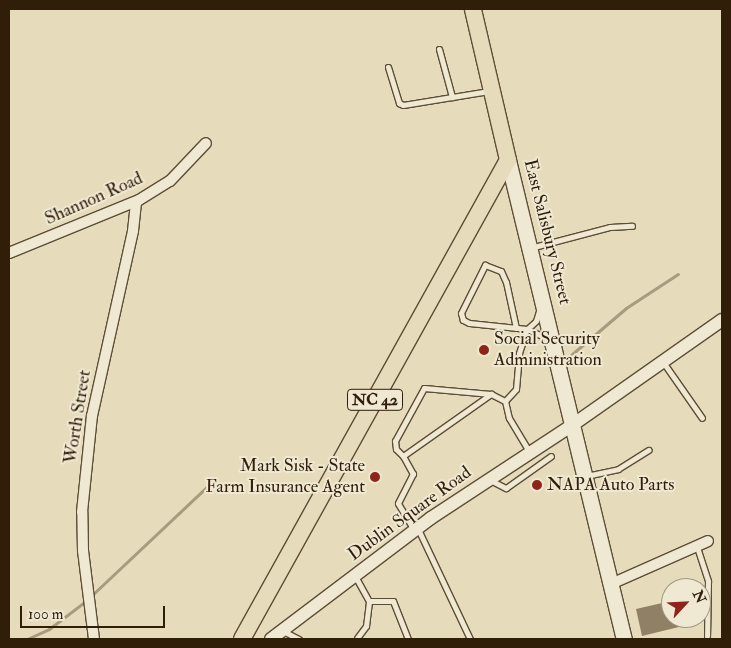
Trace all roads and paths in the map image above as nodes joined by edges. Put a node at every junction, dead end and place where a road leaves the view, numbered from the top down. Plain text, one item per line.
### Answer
1 (473, 9) edge
2 (439, 49) dead end
3 (388, 67) dead end
4 (492, 90) junction
5 (452, 97) junction
6 (206, 143) dead end
7 (508, 160) junction
8 (136, 202) junction
9 (632, 226) dead end
10 (530, 248) junction
11 (9, 253) edge
12 (542, 295) junction
13 (722, 320) edge
14 (516, 328) junction
15 (527, 329) junction
16 (554, 343) junction
17 (663, 362) junction
18 (491, 394) junction
19 (505, 401) junction
20 (702, 418) dead end
21 (574, 424) junction
22 (649, 450) dead end
23 (530, 453) junction
24 (403, 456) junction
25 (550, 456) dead end
26 (586, 476) junction
27 (490, 479) junction
28 (416, 529) junction
29 (708, 541) dead end
30 (697, 547) junction
31 (355, 576) junction
32 (611, 584) junction
33 (369, 601) junction
34 (283, 630) junction
35 (707, 636) dead end
36 (247, 638) edge
37 (356, 638) dead end
38 (94, 639) edge
39 (272, 639) edge
40 (299, 639) edge
41 (408, 639) edge
42 (470, 639) edge
43 (624, 639) edge

1 - 4 main road, East Salisbury Street
2 - 5 lane
3 - 5 lane
4 - 5 lane
4 - 7 main road, East Salisbury Street
6 - 8 street, Shannon Road
7 - 10 main road, East Salisbury Street
7 - 36 main road, NC 42
8 - 11 street, Shannon Road
8 - 38 street, Worth Street
9 - 10 lane
10 - 12 main road, East Salisbury Street
12 - 15 lane
12 - 16 main road, East Salisbury Street
13 - 17 street, Dublin Square Road
14 - 14 lane
14 - 15 lane
15 - 16 lane
15 - 19 lane
16 - 21 main road, East Salisbury Street
17 - 20 lane
17 - 21 street, Dublin Square Road
18 - 19 lane
18 - 24 lane
18 - 24 lane
19 - 23 lane
21 - 23 street, Dublin Square Road
21 - 26 main road, East Salisbury Street
22 - 26 lane
23 - 27 street, Dublin Square Road
24 - 28 lane
25 - 27 lane
26 - 32 main road, East Salisbury Street
27 - 28 street, Dublin Square Road
28 - 31 street, Dublin Square Road
28 - 42 lane
29 - 30 street
30 - 32 street
30 - 35 lane
31 - 33 lane
31 - 34 street, Dublin Square Road
32 - 43 main road, East Salisbury Street
33 - 37 lane
33 - 41 lane
34 - 39 street, Dublin Square Road
34 - 40 lane

